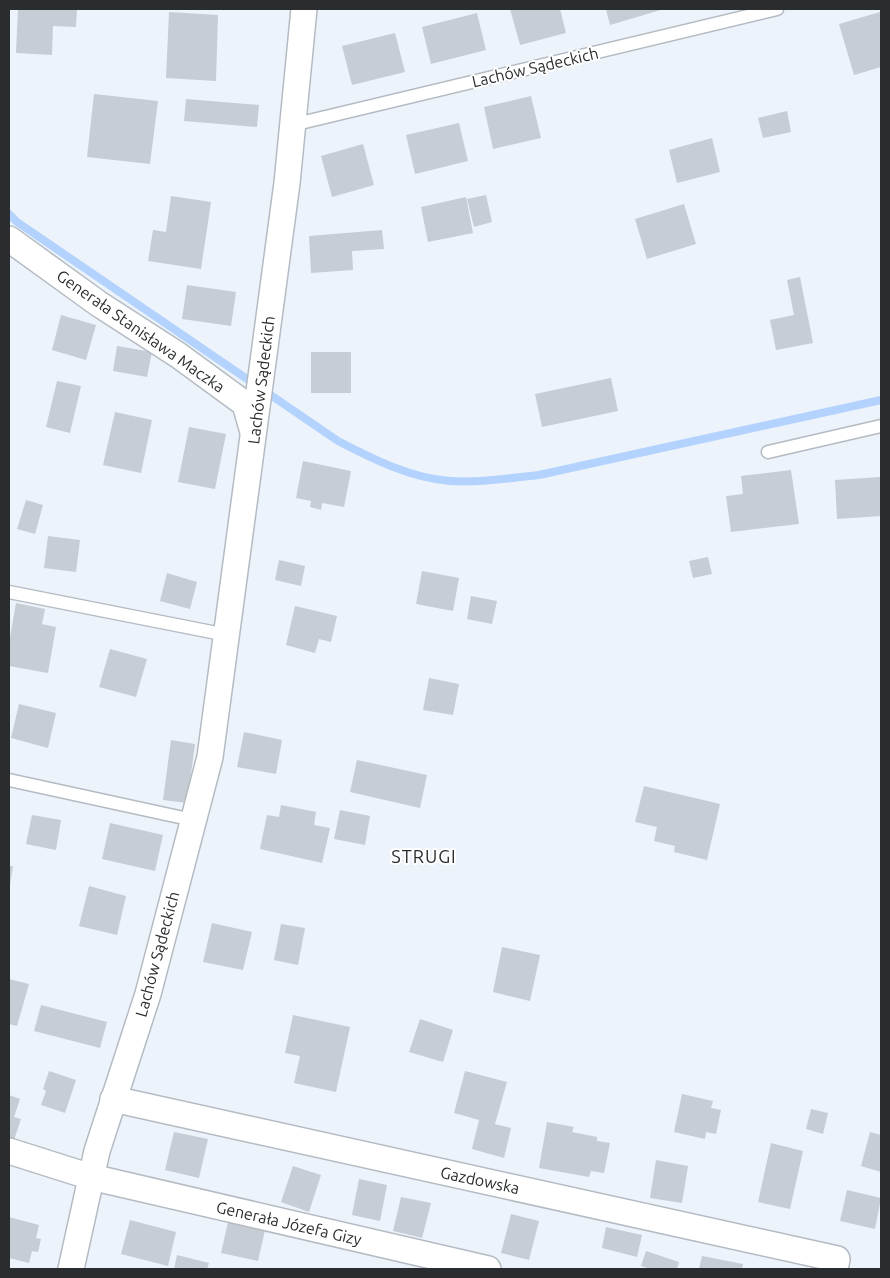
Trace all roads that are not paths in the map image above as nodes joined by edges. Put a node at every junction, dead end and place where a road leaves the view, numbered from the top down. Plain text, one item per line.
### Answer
1 (304, 9) edge
2 (777, 9) edge
3 (292, 125) junction
4 (9, 239) edge
5 (881, 426) edge
6 (254, 436) junction
7 (768, 452) dead end
8 (9, 592) edge
9 (227, 635) junction
10 (9, 780) edge
11 (193, 820) junction
12 (113, 1099) junction
13 (9, 1151) edge
14 (91, 1178) junction
15 (71, 1269) edge
16 (488, 1269) edge
17 (835, 1269) edge

1 - 3 street, Lachów Sądeckich
2 - 3 lane, Lachów Sądeckich
3 - 6 street, Lachów Sądeckich
4 - 6 street, Generała Stanisława Maczka
5 - 7 lane
6 - 9 street, Lachów Sądeckich
8 - 9 lane
9 - 11 street, Lachów Sądeckich
10 - 11 lane
11 - 12 street, Lachów Sądeckich
12 - 14 street, Lachów Sądeckich
12 - 17 street, Gazdowska
13 - 14 street, Generała Józefa Gizy
14 - 15 street, Lachów Sądeckich
14 - 16 street, Generała Józefa Gizy

